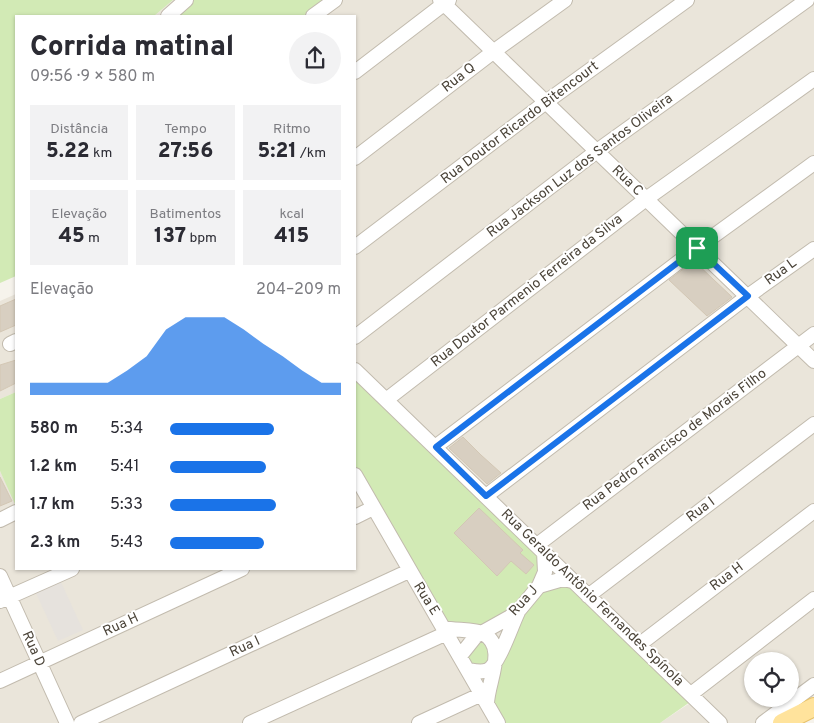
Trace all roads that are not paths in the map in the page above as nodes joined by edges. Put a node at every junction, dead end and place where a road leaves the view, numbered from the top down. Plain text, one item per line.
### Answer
1 (186, 0) edge
2 (334, 0) edge
3 (565, 0) edge
4 (687, 0) edge
5 (807, 0) edge
6 (445, 1) edge
7 (169, 15) edge
8 (314, 15) edge
9 (493, 52) junction
10 (356, 71) edge
11 (814, 79) edge
12 (546, 102) junction
13 (597, 151) junction
14 (356, 157) edge
15 (814, 163) edge
16 (646, 199) junction
17 (356, 246) edge
18 (697, 248) junction
19 (814, 249) edge
20 (748, 296) junction
21 (814, 334) edge
22 (356, 336) edge
23 (798, 346) junction
24 (814, 361) edge
25 (356, 371) edge
26 (386, 400) junction
27 (814, 424) edge
28 (436, 447) junction
29 (356, 478) edge
30 (486, 496) junction
31 (373, 508) junction
32 (814, 511) edge
33 (15, 512) edge
34 (356, 516) edge
35 (0, 520) edge
36 (540, 549) junction
37 (70, 570) edge
38 (240, 570) edge
39 (409, 571) junction
40 (0, 576) edge
41 (572, 581) junction
42 (538, 586) junction
43 (588, 596) junction
44 (5, 599) edge
45 (814, 599) edge
46 (520, 609) junction
47 (445, 630) junction
48 (481, 633) junction
49 (640, 644) junction
50 (460, 656) junction
51 (497, 659) junction
52 (39, 663) junction
53 (468, 670) junction
54 (0, 681) edge
55 (814, 684) edge
56 (691, 694) junction
57 (484, 699) junction
58 (814, 707) edge
59 (814, 721) edge
60 (67, 723) edge
61 (80, 723) edge
62 (250, 723) edge
63 (419, 723) edge
64 (498, 723) edge
65 (720, 723) edge
66 (763, 723) edge
67 (782, 723) edge
68 (810, 723) edge

1 - 7 street
2 - 8 street
3 - 9 street, Rua Q
4 - 12 street, Rua Doutor Ricardo Bitencourt
5 - 13 street, Rua Jackson Luz dos Santos Oliveira
6 - 9 street, Rua C
6 - 10 street
9 - 12 street, Rua C
9 - 14 street, Rua Q
11 - 16 street, Rua Doutor Parmenio Ferreira da Silva
12 - 13 street, Rua C
12 - 17 street, Rua Doutor Ricardo Bitencourt
13 - 16 street, Rua C
13 - 22 street, Rua Jackson Luz dos Santos Oliveira
15 - 18 street
16 - 18 street, Rua C
16 - 26 street, Rua Doutor Parmenio Ferreira da Silva
18 - 20 street, Rua C
18 - 28 street
19 - 20 street, Rua L
20 - 23 street, Rua C
20 - 30 street, Rua L
21 - 23 street, Rua Pedro Francisco de Morais Filho
23 - 24 street, Rua C
23 - 36 street, Rua Pedro Francisco de Morais Filho
25 - 26 street, Rua Geraldo Antônio Fernandes Spínola
26 - 28 street, Rua Geraldo Antônio Fernandes Spínola
27 - 43 street, Rua I
28 - 30 street, Rua Geraldo Antônio Fernandes Spínola
29 - 31 street, Rua E
30 - 36 street, Rua Geraldo Antônio Fernandes Spínola
31 - 34 street
31 - 39 street, Rua E
32 - 49 street, Rua H
33 - 35 street
36 - 41 street, Rua Geraldo Antônio Fernandes Spínola
36 - 42 street, Rua J
37 - 44 street
38 - 52 street, Rua H
39 - 47 street, Rua E
39 - 61 street, Rua I
40 - 44 street, Rua D
41 - 42 street
41 - 43 street, Rua Geraldo Antônio Fernandes Spínola
42 - 46 street, Rua J
43 - 49 street, Rua Geraldo Antônio Fernandes Spínola
44 - 52 street, Rua D
45 - 56 street
46 - 48 street, Rua J
46 - 51 street
47 - 48 street
47 - 50 street, Rua E
47 - 62 street
48 - 50 street, Rua J
48 - 51 street
49 - 56 street, Rua Geraldo Antônio Fernandes Spínola
50 - 53 street, Rua E
51 - 53 street
51 - 57 street
52 - 54 street, Rua H
52 - 60 street, Rua D
53 - 57 street, Rua E
55 - 66 street
56 - 65 street, Rua Geraldo Antônio Fernandes Spínola
57 - 63 street
57 - 64 street, Rua E
58 - 67 main road
59 - 68 main road

